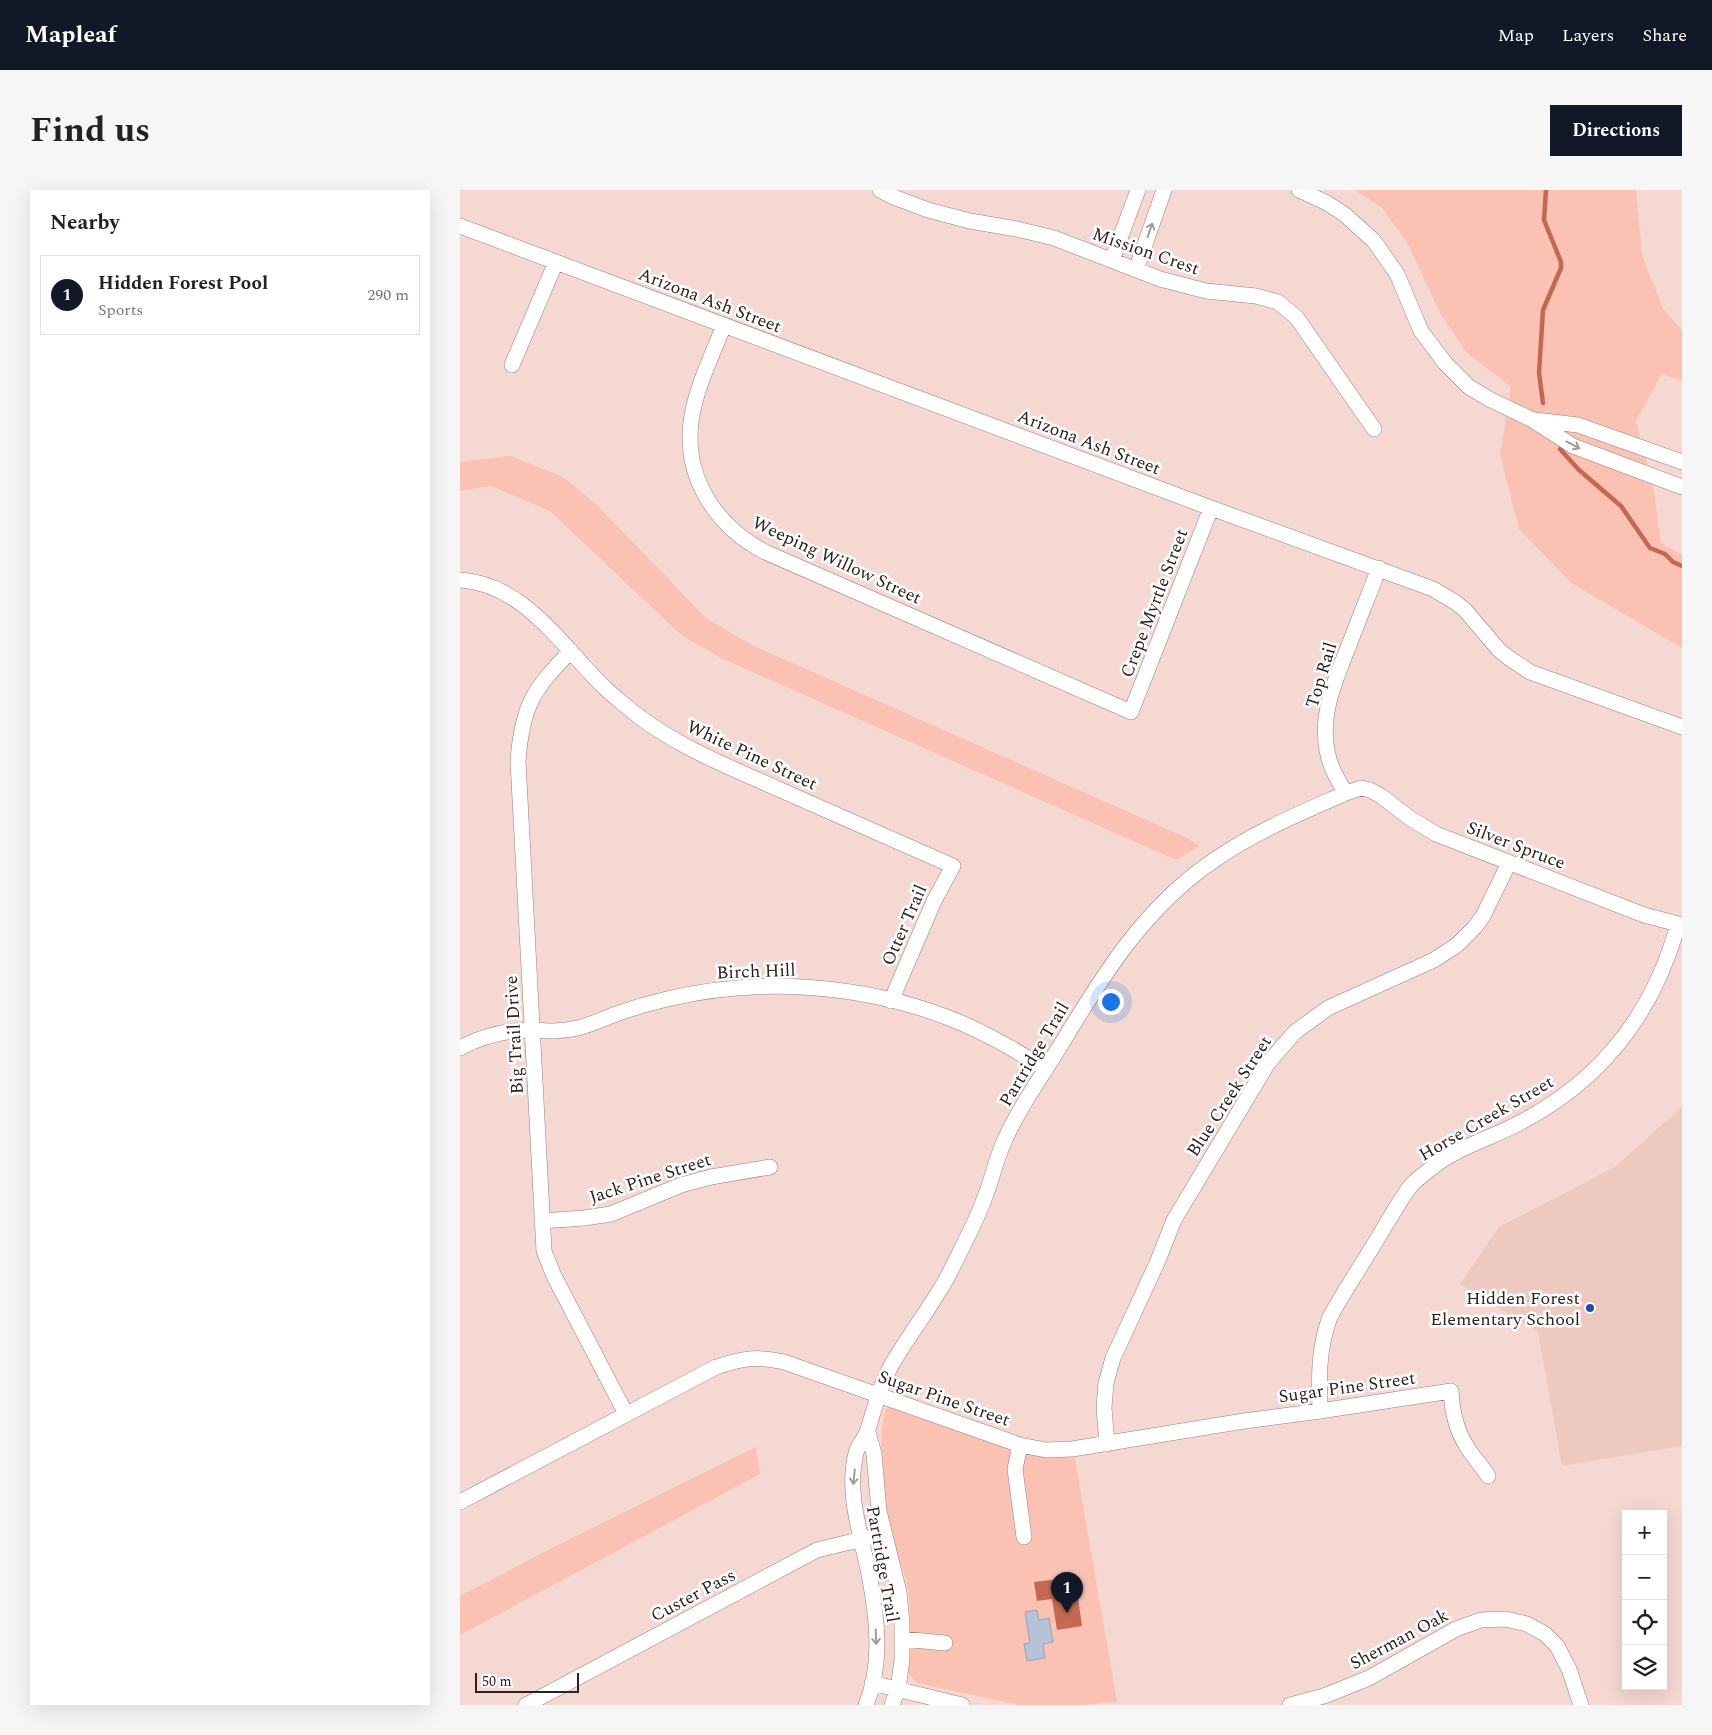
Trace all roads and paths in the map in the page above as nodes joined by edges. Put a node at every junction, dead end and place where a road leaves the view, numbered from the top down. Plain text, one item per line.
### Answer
1 (880, 190) edge
2 (1138, 190) edge
3 (1164, 190) edge
4 (1299, 190) edge
5 (460, 226) edge
6 (1112, 260) junction
7 (556, 262) junction
8 (1136, 270) junction
9 (724, 325) junction
10 (512, 365) dead end
11 (1532, 419) junction
12 (1374, 430) dead end
13 (1626, 442) junction
14 (1682, 462) edge
15 (1616, 463) junction
16 (1682, 487) edge
17 (1211, 508) junction
18 (1379, 568) junction
19 (460, 580) edge
20 (571, 651) junction
21 (1131, 712) joint
22 (1682, 727) edge
23 (1346, 793) junction
24 (1509, 863) junction
25 (953, 866) joint
26 (1680, 924) edge
27 (891, 1001) junction
28 (533, 1030) junction
29 (460, 1048) edge
30 (1046, 1070) junction
31 (770, 1167) dead end
32 (542, 1221) junction
33 (878, 1395) junction
34 (1320, 1411) junction
35 (626, 1414) junction
36 (868, 1432) junction
37 (1020, 1444) junction
38 (1107, 1444) junction
39 (1488, 1476) dead end
40 (461, 1499) edge
41 (883, 1534) junction
42 (1024, 1537) dead end
43 (860, 1539) junction
44 (902, 1639) junction
45 (945, 1644) dead end
46 (872, 1683) junction
47 (898, 1689) junction
48 (526, 1705) edge
49 (866, 1705) edge
50 (892, 1705) edge
51 (962, 1705) edge
52 (1290, 1705) edge
53 (1581, 1705) edge

1 - 6 street, Mission Crest
2 - 6 street
8 -> 3 street
4 - 11 street
5 - 7 street, Arizona Ash Street
6 - 8 street, Mission Crest
7 - 9 street, Arizona Ash Street
7 - 10 street
8 - 12 street, Mission Crest
9 - 17 street, Arizona Ash Street
9 - 21 street, Weeping Willow Street
11 - 13 street
11 -> 15 street
13 - 14 street
13 - 15 street
15 - 16 street
17 - 18 street, Arizona Ash Street
17 - 21 street, Crepe Myrtle Street
18 - 22 street, Arizona Ash Street
18 - 23 street, Top Rail
19 - 20 street, White Pine Street
20 - 25 street, White Pine Street
20 - 28 street, Big Trail Drive
23 - 24 street, Silver Spruce
23 - 30 street, Partridge Trail
24 - 26 street, Silver Spruce
24 - 38 street, Blue Creek Street
25 - 27 street, Otter Trail
26 - 34 street, Horse Creek Street
27 - 28 street, Birch Hill
27 - 30 street, Birch Hill
28 - 29 street, Birch Hill
28 - 32 street, Big Trail Drive
30 - 33 street, Partridge Trail
31 - 32 street, Jack Pine Street
32 - 35 street, Big Trail Drive
33 - 35 street, Sugar Pine Street
33 - 36 street, Partridge Trail
33 - 37 street, Sugar Pine Street
34 - 38 street, Sugar Pine Street
34 - 39 street, Sugar Pine Street
35 - 40 street, Sugar Pine Street
36 - 41 street, Partridge Trail
36 -> 43 street, Partridge Trail
37 - 38 street, Sugar Pine Street
37 - 42 street
41 - 43 street, Custer Pass
41 - 44 street, Partridge Trail
43 -> 46 street, Partridge Trail
43 - 48 street, Custer Pass
44 - 45 street
44 - 47 street, Partridge Trail
46 - 47 street
46 - 49 street, Partridge Trail
47 - 50 street, Partridge Trail
47 - 51 street
52 - 53 street, Sherman Oak

